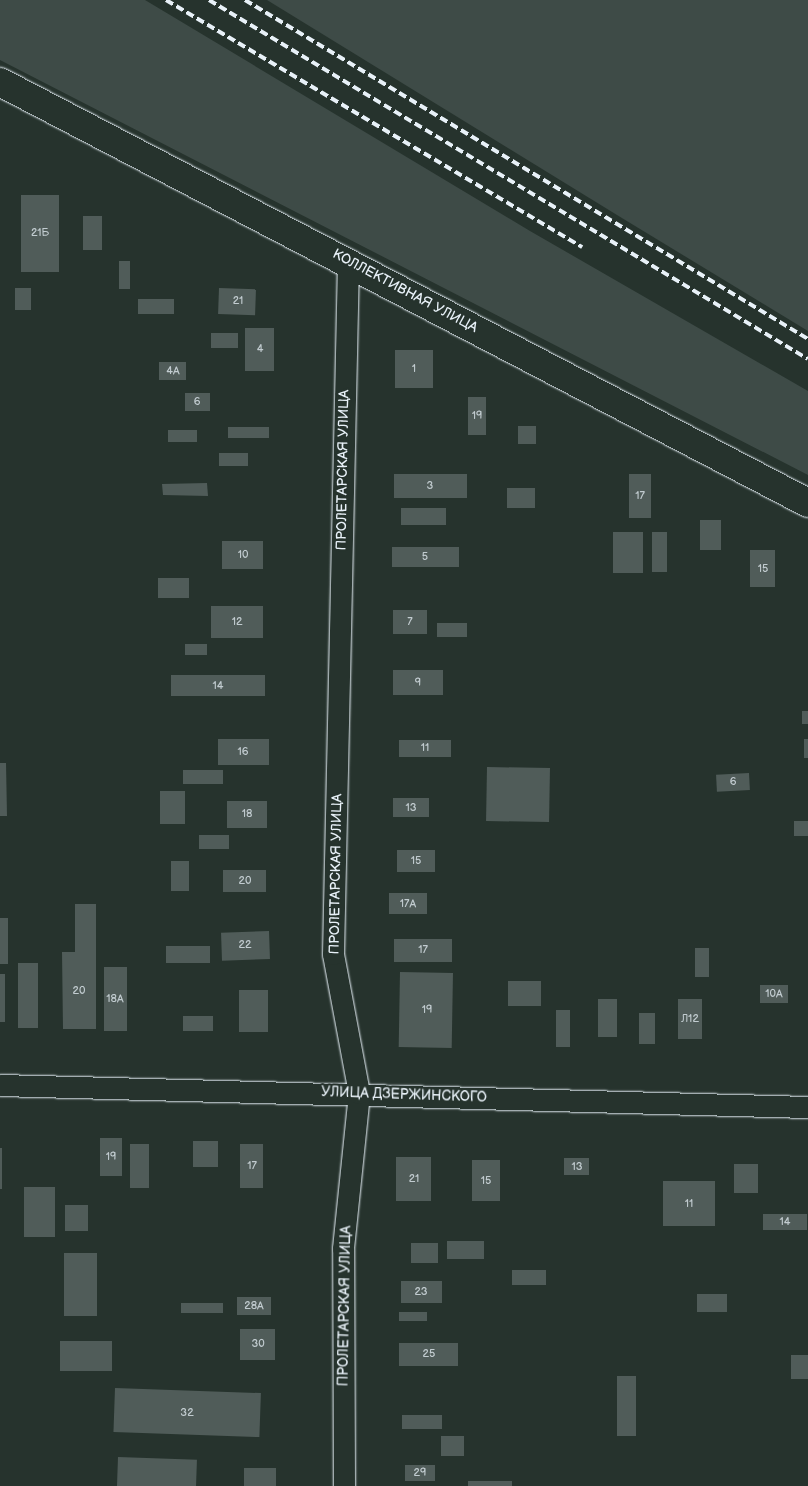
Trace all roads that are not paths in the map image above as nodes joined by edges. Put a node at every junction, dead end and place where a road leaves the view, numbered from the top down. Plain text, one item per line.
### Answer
1 (0, 82) edge
2 (348, 260) junction
3 (808, 503) edge
4 (0, 1085) edge
5 (359, 1093) junction
6 (808, 1106) edge
7 (344, 1486) edge

1 - 2 street, КОЛЛЕКТИВНАЯ УЛИЦА
2 - 3 street, КОЛЛЕКТИВНАЯ УЛИЦА
2 - 5 street, ПРОЛЕТАРСКАЯ УЛИЦА
4 - 5 street, УЛИЦА ДЗЕРЖИНСКОГО
5 - 6 street, УЛИЦА ДЗЕРЖИНСКОГО
5 - 7 street, ПРОЛЕТАРСКАЯ УЛИЦА

